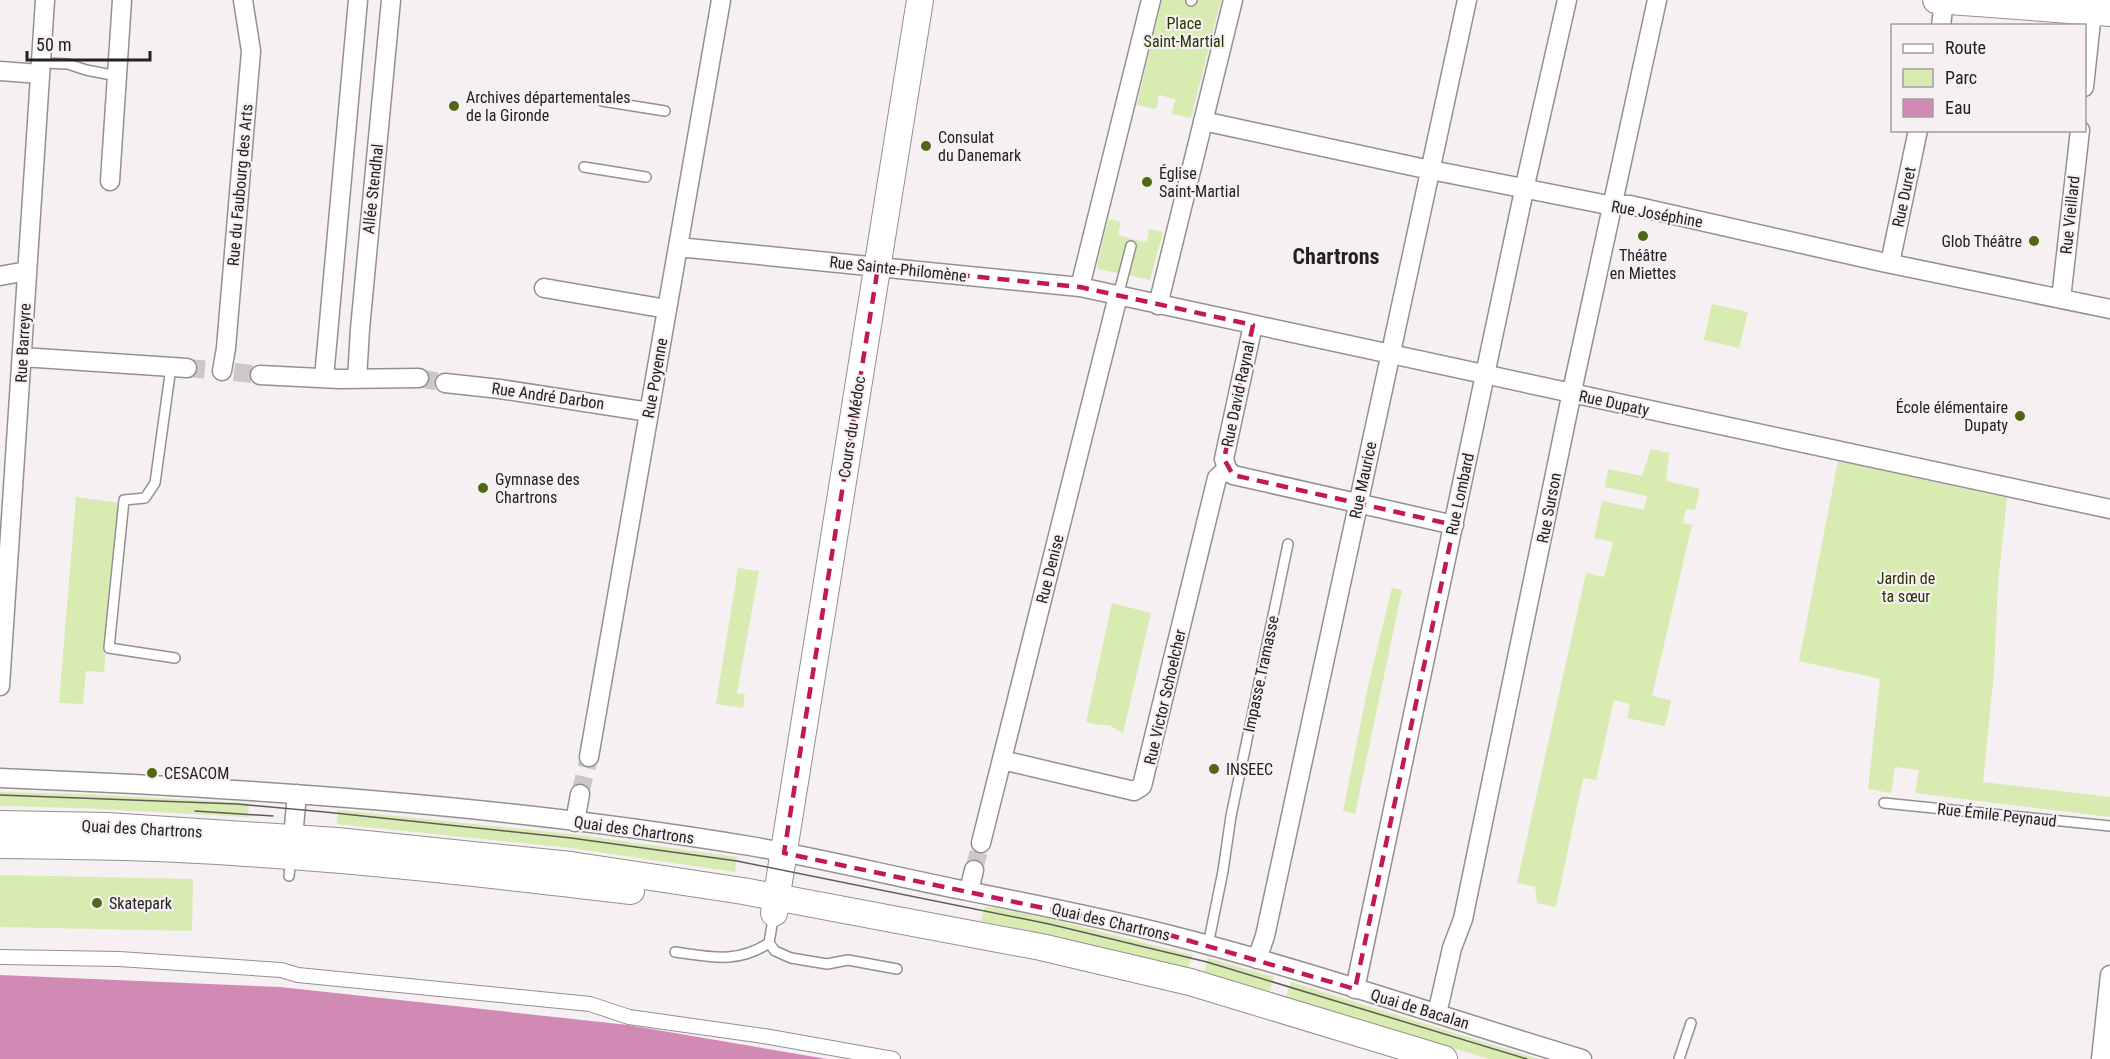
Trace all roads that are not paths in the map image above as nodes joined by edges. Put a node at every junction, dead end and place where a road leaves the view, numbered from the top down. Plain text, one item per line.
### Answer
1 (45, 0) edge
2 (122, 0) edge
3 (243, 0) edge
4 (358, 0) edge
5 (392, 0) edge
6 (721, 0) edge
7 (920, 0) edge
8 (1151, 0) edge
9 (1233, 0) edge
10 (1467, 0) edge
11 (1567, 0) edge
12 (1657, 0) edge
13 (1936, 0) edge
14 (1944, 0) edge
15 (2101, 12) edge
16 (1941, 24) edge
17 (41, 68) junction
18 (0, 71) edge
19 (117, 76) junction
20 (2086, 82) edge
21 (602, 101) dead end
22 (665, 111) dead end
23 (1203, 121) junction
24 (1918, 132) edge
25 (2080, 132) edge
26 (584, 167) dead end
27 (1431, 170) junction
28 (646, 177) dead end
29 (110, 181) dead end
30 (1525, 188) junction
31 (1613, 205) junction
32 (1131, 246) dead end
33 (678, 247) junction
34 (1890, 263) junction
35 (878, 267) junction
36 (27, 271) junction
37 (0, 276) edge
38 (1080, 287) junction
39 (544, 288) dead end
40 (1118, 296) junction
41 (2061, 298) junction
42 (1158, 305) junction
43 (667, 309) junction
44 (2110, 309) edge
45 (1253, 325) junction
46 (1391, 355) junction
47 (22, 357) junction
48 (179, 367) joint
49 (223, 371) dead end
50 (260, 375) tunnel mouth
51 (1485, 375) junction
52 (324, 378) junction
53 (419, 378) tunnel mouth
54 (357, 379) junction
55 (445, 383) tunnel mouth
56 (1572, 394) junction
57 (649, 412) junction
58 (1227, 469) junction
59 (1358, 504) junction
60 (2110, 509) edge
61 (1454, 525) junction
62 (1288, 544) dead end
63 (176, 658) dead end
64 (0, 686) edge
65 (589, 757) tunnel mouth
66 (1002, 760) junction
67 (0, 778) edge
68 (297, 794) junction
69 (580, 794) tunnel mouth
70 (1884, 803) dead end
71 (574, 822) junction
72 (0, 824) edge
73 (2110, 826) edge
74 (981, 843) tunnel mouth
75 (0, 845) edge
76 (784, 853) junction
77 (291, 856) junction
78 (974, 870) tunnel mouth
79 (969, 891) junction
80 (775, 905) junction
81 (769, 943) junction
82 (1208, 945) junction
83 (675, 952) dead end
84 (0, 957) edge
85 (1257, 959) junction
86 (897, 969) dead end
87 (2110, 975) edge
88 (1355, 989) junction
89 (1238, 1002) junction
90 (1437, 1014) junction
91 (1691, 1023) dead end
92 (893, 1059) edge
93 (1411, 1059) edge
94 (1444, 1059) edge
95 (1582, 1059) edge
96 (1679, 1059) edge
97 (2101, 1059) edge

1 - 17 street, Rue Barreyre
2 - 19 street
3 - 49 street, Rue du Faubourg des Arts
4 - 52 street, Allée Stendhal
5 - 54 street, Allée Stendhal
6 - 33 street, Rue Poyenne
7 - 35 main road, Cours du Médoc
8 - 38 street
9 - 23 street
10 - 27 street, Rue Maurice
11 - 30 street, Rue Lombard
12 - 31 street, Rue Surson
13 - 14 main road
14 - 15 main road
14 - 16 street
15 - 20 street
17 - 18 street
17 - 19 lane
17 - 36 street, Rue Barreyre
19 - 29 street
21 - 22 lane
23 - 27 street, Rue Joséphine
23 - 42 street
24 - 34 street, Rue Duret
25 - 41 street, Rue Vieillard
26 - 28 lane
27 - 30 street, Rue Joséphine
27 - 46 street, Rue Maurice
30 - 31 street, Rue Joséphine
30 - 51 street, Rue Lombard
31 - 34 street, Rue Joséphine
31 - 56 street, Rue Surson
32 - 40 lane
33 - 35 street, Rue Sainte-Philomène
33 - 43 street, Rue Poyenne
34 - 41 street, Rue Joséphine
35 - 38 street, Rue Sainte-Philomène
35 - 76 main road, Cours du Médoc
36 - 37 street
36 - 47 street, Rue Barreyre
38 - 40 street, Rue Sainte-Philomène
39 - 43 street
40 - 42 street, Rue Dupaty
40 - 66 street, Rue Denise
41 - 44 street, Rue Joséphine
42 - 45 street, Rue Dupaty
43 - 57 street, Rue Poyenne
45 - 46 street, Rue Dupaty
45 - 58 street, Rue David Raynal
46 - 51 street, Rue Dupaty
46 - 59 street, Rue Maurice
47 - 48 street
47 - 64 street, Rue Barreyre
48 - 63 lane
50 - 52 street
51 - 56 street, Rue Dupaty
51 - 61 street, Rue Lombard
52 - 54 street
53 - 54 street
55 - 57 street, Rue André Darbon
56 - 60 street, Rue Dupaty
56 - 90 street, Rue Surson
57 - 65 street, Rue Poyenne
58 - 59 street, Rue David Raynal
58 - 66 street, Rue Victor Schoelcher
59 - 61 street, Rue David Raynal
59 - 85 street, Rue Maurice
61 - 88 street, Rue Lombard
62 - 82 lane, Impasse Tramasse
66 - 74 street, Rue Denise
67 - 68 street, Quai des Chartrons
68 - 71 street, Quai des Chartrons
68 - 77 street
69 - 71 street
70 - 73 lane, Rue Émile Peynaud
71 - 76 street, Quai des Chartrons
72 - 77 main road, Quai des Chartrons
75 - 77 main road, Quai des Chartrons
76 - 79 street, Quai des Chartrons
76 - 80 main road, Cours du Médoc
77 - 80 main road, Quai des Chartrons
78 - 79 street
79 - 82 street, Quai des Chartrons
80 - 81 lane
80 - 89 main road, Quai des Chartrons
81 - 83 lane
81 - 86 lane
82 - 85 street, Quai des Chartrons
84 - 92 street
85 - 88 street, Quai de Bacalan
87 - 97 street
88 - 90 street, Quai de Bacalan
89 - 93 main road
89 - 94 main road
90 - 95 street, Quai de Bacalan
91 - 96 lane

